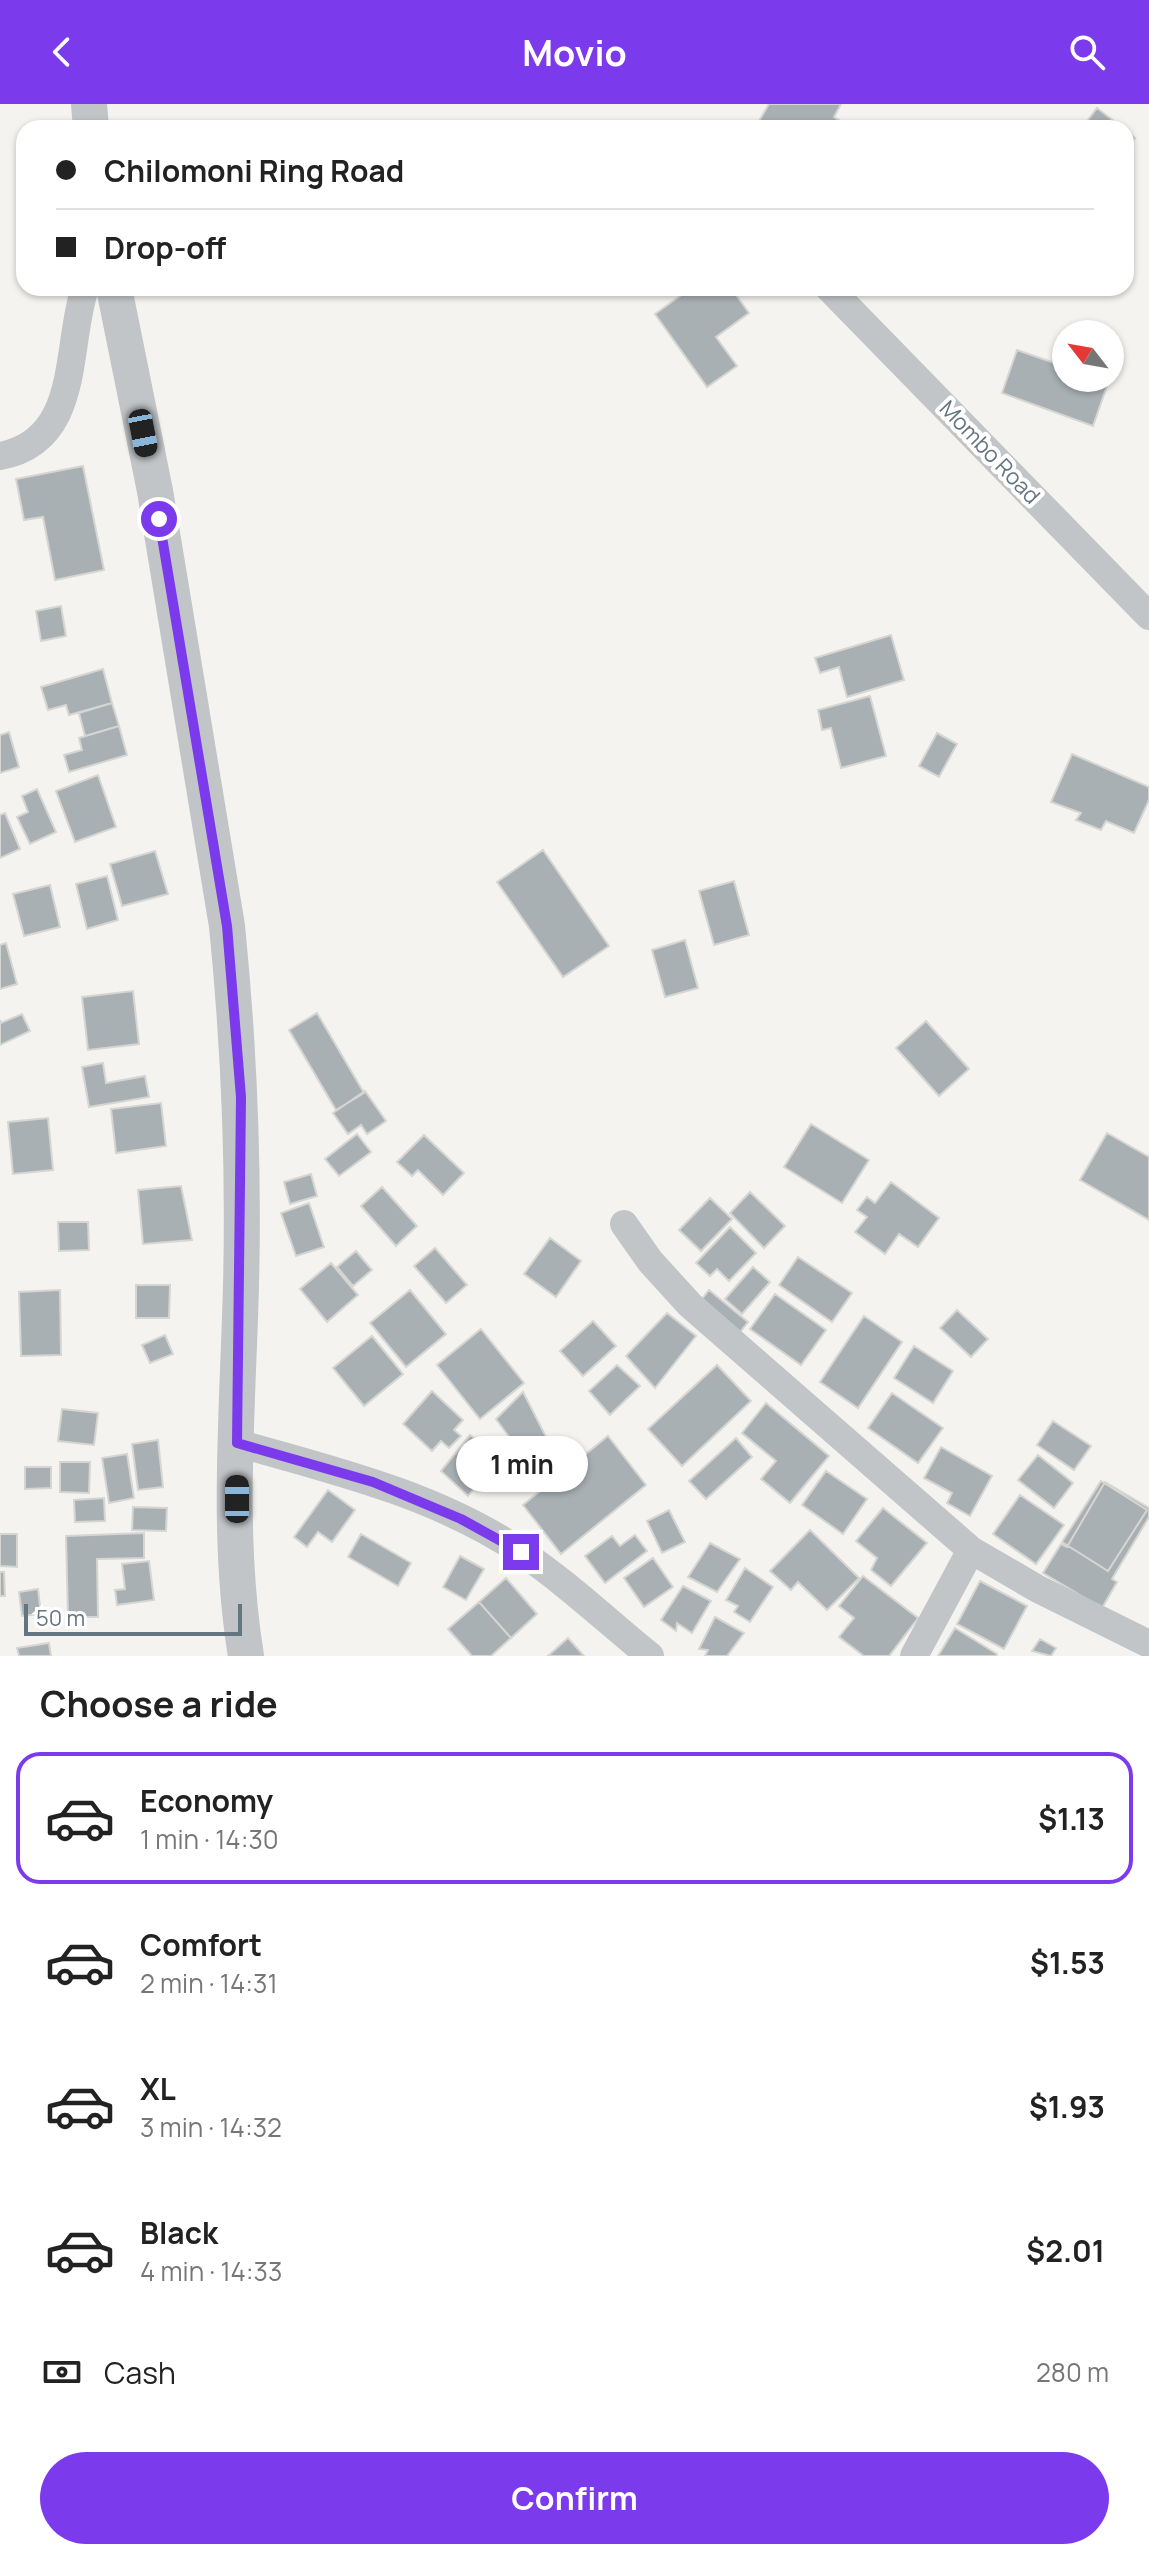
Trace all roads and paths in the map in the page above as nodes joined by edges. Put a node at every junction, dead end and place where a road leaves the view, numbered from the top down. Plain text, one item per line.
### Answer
1 (82, 296) edge
2 (116, 296) edge
3 (837, 296) edge
4 (0, 456) edge
5 (1149, 616) edge
6 (624, 1224) dead end
7 (237, 1443) junction
8 (971, 1550) junction
9 (1149, 1644) edge
10 (246, 1656) edge
11 (650, 1656) edge
12 (914, 1656) edge

1 - 4 street
2 - 7 street
3 - 5 street, Mombo Road
6 - 8 street
7 - 10 street
7 - 11 street
8 - 9 street
8 - 12 street

